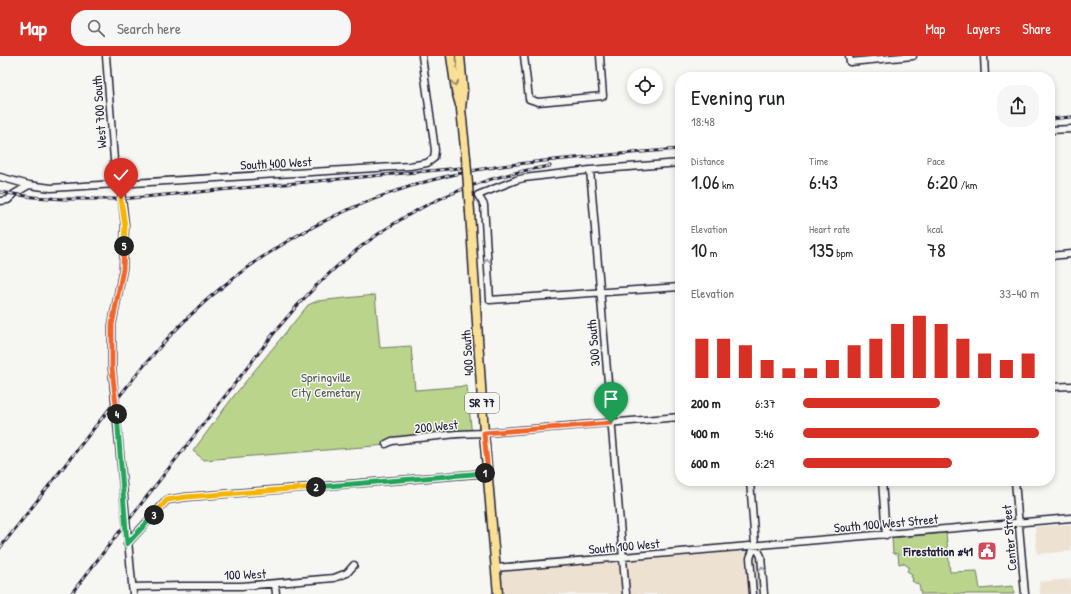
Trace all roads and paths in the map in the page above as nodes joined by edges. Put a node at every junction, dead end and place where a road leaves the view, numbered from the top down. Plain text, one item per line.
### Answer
1 (106, 56) edge
2 (422, 56) edge
3 (451, 56) edge
4 (460, 56) edge
5 (524, 56) edge
6 (600, 56) edge
7 (913, 56) edge
8 (984, 56) edge
9 (849, 59) edge
10 (985, 72) edge
11 (461, 109) junction
12 (1071, 129) edge
13 (1055, 130) edge
14 (675, 163) edge
15 (590, 170) junction
16 (0, 177) edge
17 (118, 184) junction
18 (30, 185) junction
19 (0, 201) edge
20 (1071, 254) edge
21 (1055, 256) edge
22 (675, 287) edge
23 (600, 292) junction
24 (1071, 386) edge
25 (1055, 387) edge
26 (675, 417) edge
27 (611, 423) junction
28 (484, 433) junction
29 (386, 444) dead end
30 (488, 473) junction
31 (750, 486) edge
32 (882, 486) edge
33 (1015, 486) edge
34 (1071, 518) edge
35 (1019, 522) junction
36 (886, 535) junction
37 (127, 544) junction
38 (755, 545) junction
39 (623, 558) junction
40 (354, 565) dead end
41 (496, 568) junction
42 (275, 584) junction
43 (132, 591) edge
44 (276, 594) edge
45 (498, 594) edge
46 (626, 594) edge
47 (753, 594) edge
48 (764, 594) edge
49 (1025, 594) edge

1 - 17 street, West 700 South
2 - 17 street, South 400 West
3 -> 11 main road, 400 South / SR 77
4 - 11 main road, 400 South / SR 77
5 - 6 street
7 - 9 street
8 - 10 street
11 - 28 main road, 400 South / SR 77, bridge
12 - 13 street
14 - 15 street
15 - 23 street, 300 South
23 -> 15 street
16 - 18 street, South 400 West
17 - 18 street, South 400 West
17 - 37 street, West 700 South
18 - 19 street
20 - 21 street
22 - 23 street
23 - 27 street, 300 South
24 - 25 street
26 - 27 street, 200 West
27 - 28 street, 200 West
27 - 39 street, 300 South
28 - 29 street, 200 West
28 - 30 main road, 400 South / SR 77
30 - 37 street
30 - 41 main road, 400 South / SR 77
31 - 38 street
32 - 36 street
33 - 35 street, Center Street
34 - 35 street, South 100 West Street
35 - 36 street, South 100 West Street
35 - 49 street, Center Street
36 - 38 street, South 100 West Street
37 - 43 street, West 700 South
38 - 39 street, South 100 West
38 - 47 street
48 -> 38 street
39 - 41 street, South 100 West
39 - 46 street, 300 South
40 - 42 street, 100 West
41 - 45 main road, 400 South / SR 77
42 - 43 street, 100 West
42 - 44 street

